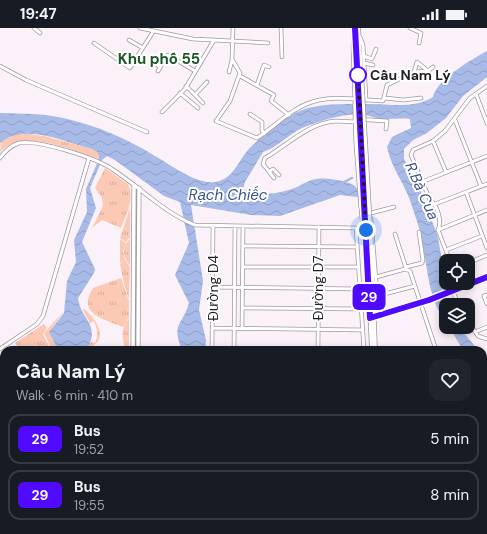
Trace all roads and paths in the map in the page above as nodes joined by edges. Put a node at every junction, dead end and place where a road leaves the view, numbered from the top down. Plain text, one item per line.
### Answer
1 (34, 28) edge
2 (140, 28) edge
3 (233, 28) edge
4 (281, 28) edge
5 (355, 28) edge
6 (358, 28) edge
7 (410, 28) edge
8 (153, 32) junction
9 (40, 34) dead end
10 (357, 34) junction
11 (129, 40) dead end
12 (214, 40) junction
13 (232, 42) junction
14 (94, 43) dead end
15 (419, 43) dead end
16 (268, 44) dead end
17 (143, 48) junction
18 (376, 49) dead end
19 (364, 56) junction
20 (282, 57) dead end
21 (232, 59) junction
22 (153, 62) dead end
23 (364, 63) junction
24 (373, 65) dead end
25 (0, 66) edge
26 (160, 67) junction
27 (269, 67) dead end
28 (433, 67) dead end
29 (158, 71) dead end
30 (195, 71) junction
31 (428, 71) junction
32 (229, 72) dead end
33 (414, 72) junction
34 (240, 76) junction
35 (207, 82) dead end
36 (257, 85) junction
37 (186, 86) junction
38 (487, 86) edge
39 (180, 93) junction
40 (476, 94) junction
41 (195, 95) junction
42 (385, 98) junction
43 (421, 98) dead end
44 (355, 100) junction
45 (366, 100) junction
46 (203, 103) dead end
47 (355, 105) joint
48 (198, 108) dead end
49 (162, 112) dead end
50 (250, 114) dead end
51 (289, 115) junction
52 (355, 119) junction
53 (455, 120) junction
54 (487, 123) edge
55 (386, 130) dead end
56 (147, 132) dead end
57 (264, 134) junction
58 (433, 141) junction
59 (487, 156) edge
60 (0, 158) edge
61 (89, 158) junction
62 (471, 162) junction
63 (270, 171) junction
64 (446, 172) junction
65 (279, 175) dead end
66 (274, 178) dead end
67 (422, 182) junction
68 (134, 184) junction
69 (487, 184) edge
70 (481, 186) junction
71 (138, 188) junction
72 (466, 192) junction
73 (435, 204) junction
74 (361, 206) junction
75 (394, 207) dead end
76 (487, 210) edge
77 (371, 212) junction
78 (474, 215) junction
79 (213, 226) junction
80 (235, 227) junction
81 (243, 227) junction
82 (319, 227) junction
83 (438, 230) junction
84 (419, 232) dead end
85 (395, 234) dead end
86 (482, 236) junction
87 (133, 238) junction
88 (138, 239) junction
89 (243, 246) junction
90 (318, 247) junction
91 (358, 247) junction
92 (487, 248) edge
93 (446, 250) junction
94 (447, 254) edge
95 (487, 256) edge
96 (475, 260) edge
97 (243, 267) junction
98 (318, 267) junction
99 (359, 267) junction
100 (406, 269) junction
101 (376, 277) junction
102 (487, 277) edge
103 (475, 281) edge
104 (414, 286) junction
105 (212, 287) junction
106 (234, 288) junction
107 (243, 288) junction
108 (318, 288) junction
109 (360, 289) junction
110 (451, 291) joint
111 (487, 295) edge
112 (371, 298) junction
113 (455, 298) edge
114 (133, 302) junction
115 (138, 302) junction
116 (419, 303) junction
117 (487, 304) edge
118 (243, 308) junction
119 (318, 308) junction
120 (361, 309) junction
121 (372, 318) junction
122 (487, 327) edge
123 (212, 328) junction
124 (234, 328) junction
125 (242, 328) junction
126 (318, 330) junction
127 (363, 330) junction
128 (475, 332) joint
129 (487, 339) edge
130 (4, 346) edge
131 (132, 346) edge
132 (138, 346) edge
133 (212, 346) edge
134 (234, 346) edge
135 (318, 346) edge
136 (364, 346) edge
137 (372, 346) edge
138 (375, 346) edge
139 (435, 346) edge

1 - 9 street
2 - 8 street
3 - 13 street
4 - 20 street
5 - 10 main road
6 - 10 main road
7 - 15 street
8 - 12 street
8 - 17 street
10 - 19 street
10 - 44 street
10 - 112 main road, bridge
11 - 17 street
12 - 13 street
12 - 30 street
13 - 16 street
13 - 21 street
14 - 17 street
18 - 19 street
19 - 23 street
21 - 32 street
21 - 34 street
22 - 26 street
23 - 24 street
23 - 45 street
25 - 56 street
26 - 29 street
26 - 30 street
27 - 36 street
28 - 31 street
30 - 37 street
31 - 33 street
31 - 33 street
33 - 42 street
34 - 36 street
34 - 57 street
35 - 41 street
36 - 51 street
37 - 39 street
37 - 41 street
38 - 40 street
39 - 48 street
39 - 49 street
40 - 53 street
40 - 54 street
41 - 46 street
42 - 43 street
42 - 45 street
44 - 45 street
44 - 47 street
44 - 51 street
47 - 52 street
50 - 57 street
51 - 57 street
52 - 55 street
52 - 63 street
52 - 74 street
53 - 58 street
53 - 62 street
58 - 64 street
58 - 67 street
59 - 62 street
60 - 61 street
61 - 68 street
61 - 130 street
62 - 64 street
62 - 70 street
63 - 65 street
63 - 66 street
64 - 67 street
67 - 73 street
68 - 71 street
68 - 87 street
69 - 70 street
70 - 72 street
71 - 79 street
71 - 88 street
72 - 73 street
72 - 78 street
73 - 83 street
74 - 77 street
74 - 112 street
75 - 77 street
76 - 78 street
77 - 101 street
78 - 83 street
78 - 86 street
79 - 80 street
79 - 105 street, Đường D4
80 - 81 street
80 - 106 street
81 - 82 street
81 - 89 street
82 - 90 street, Đường D7
82 - 91 street
83 - 93 street
84 - 100 street
85 - 100 street
86 - 92 street
86 - 93 street
87 - 88 street
87 - 114 street
88 - 115 street
89 - 90 street
89 - 97 street
90 - 91 street
90 - 98 street, Đường D7
91 - 99 street
93 - 94 street
95 - 96 street
97 - 98 street
97 - 107 street
98 - 99 street
98 - 108 street, Đường D7
99 - 109 street
100 - 101 street
100 - 104 street
101 - 112 street
102 - 103 street
104 - 112 street
104 - 116 street
105 - 106 street
105 - 123 street, Đường D4
106 - 107 street
106 - 124 street
107 - 108 street
107 - 118 street
108 - 109 street
108 - 119 street, Đường D7
109 - 120 street
110 - 113 street
110 - 116 street
111 - 117 street
112 - 121 main road
114 - 115 street
114 - 131 street
115 - 132 street
116 - 121 street
116 - 139 street
118 - 119 street
118 - 125 street
119 - 120 street
119 - 126 street, Đường D7
120 - 127 street
121 - 137 main road
121 - 138 main road
122 - 128 street
123 - 124 street
123 - 133 street, Đường D4
124 - 125 street
124 - 134 street
125 - 126 street
126 - 127 street
126 - 135 street, Đường D7
127 - 136 street
128 - 129 street

